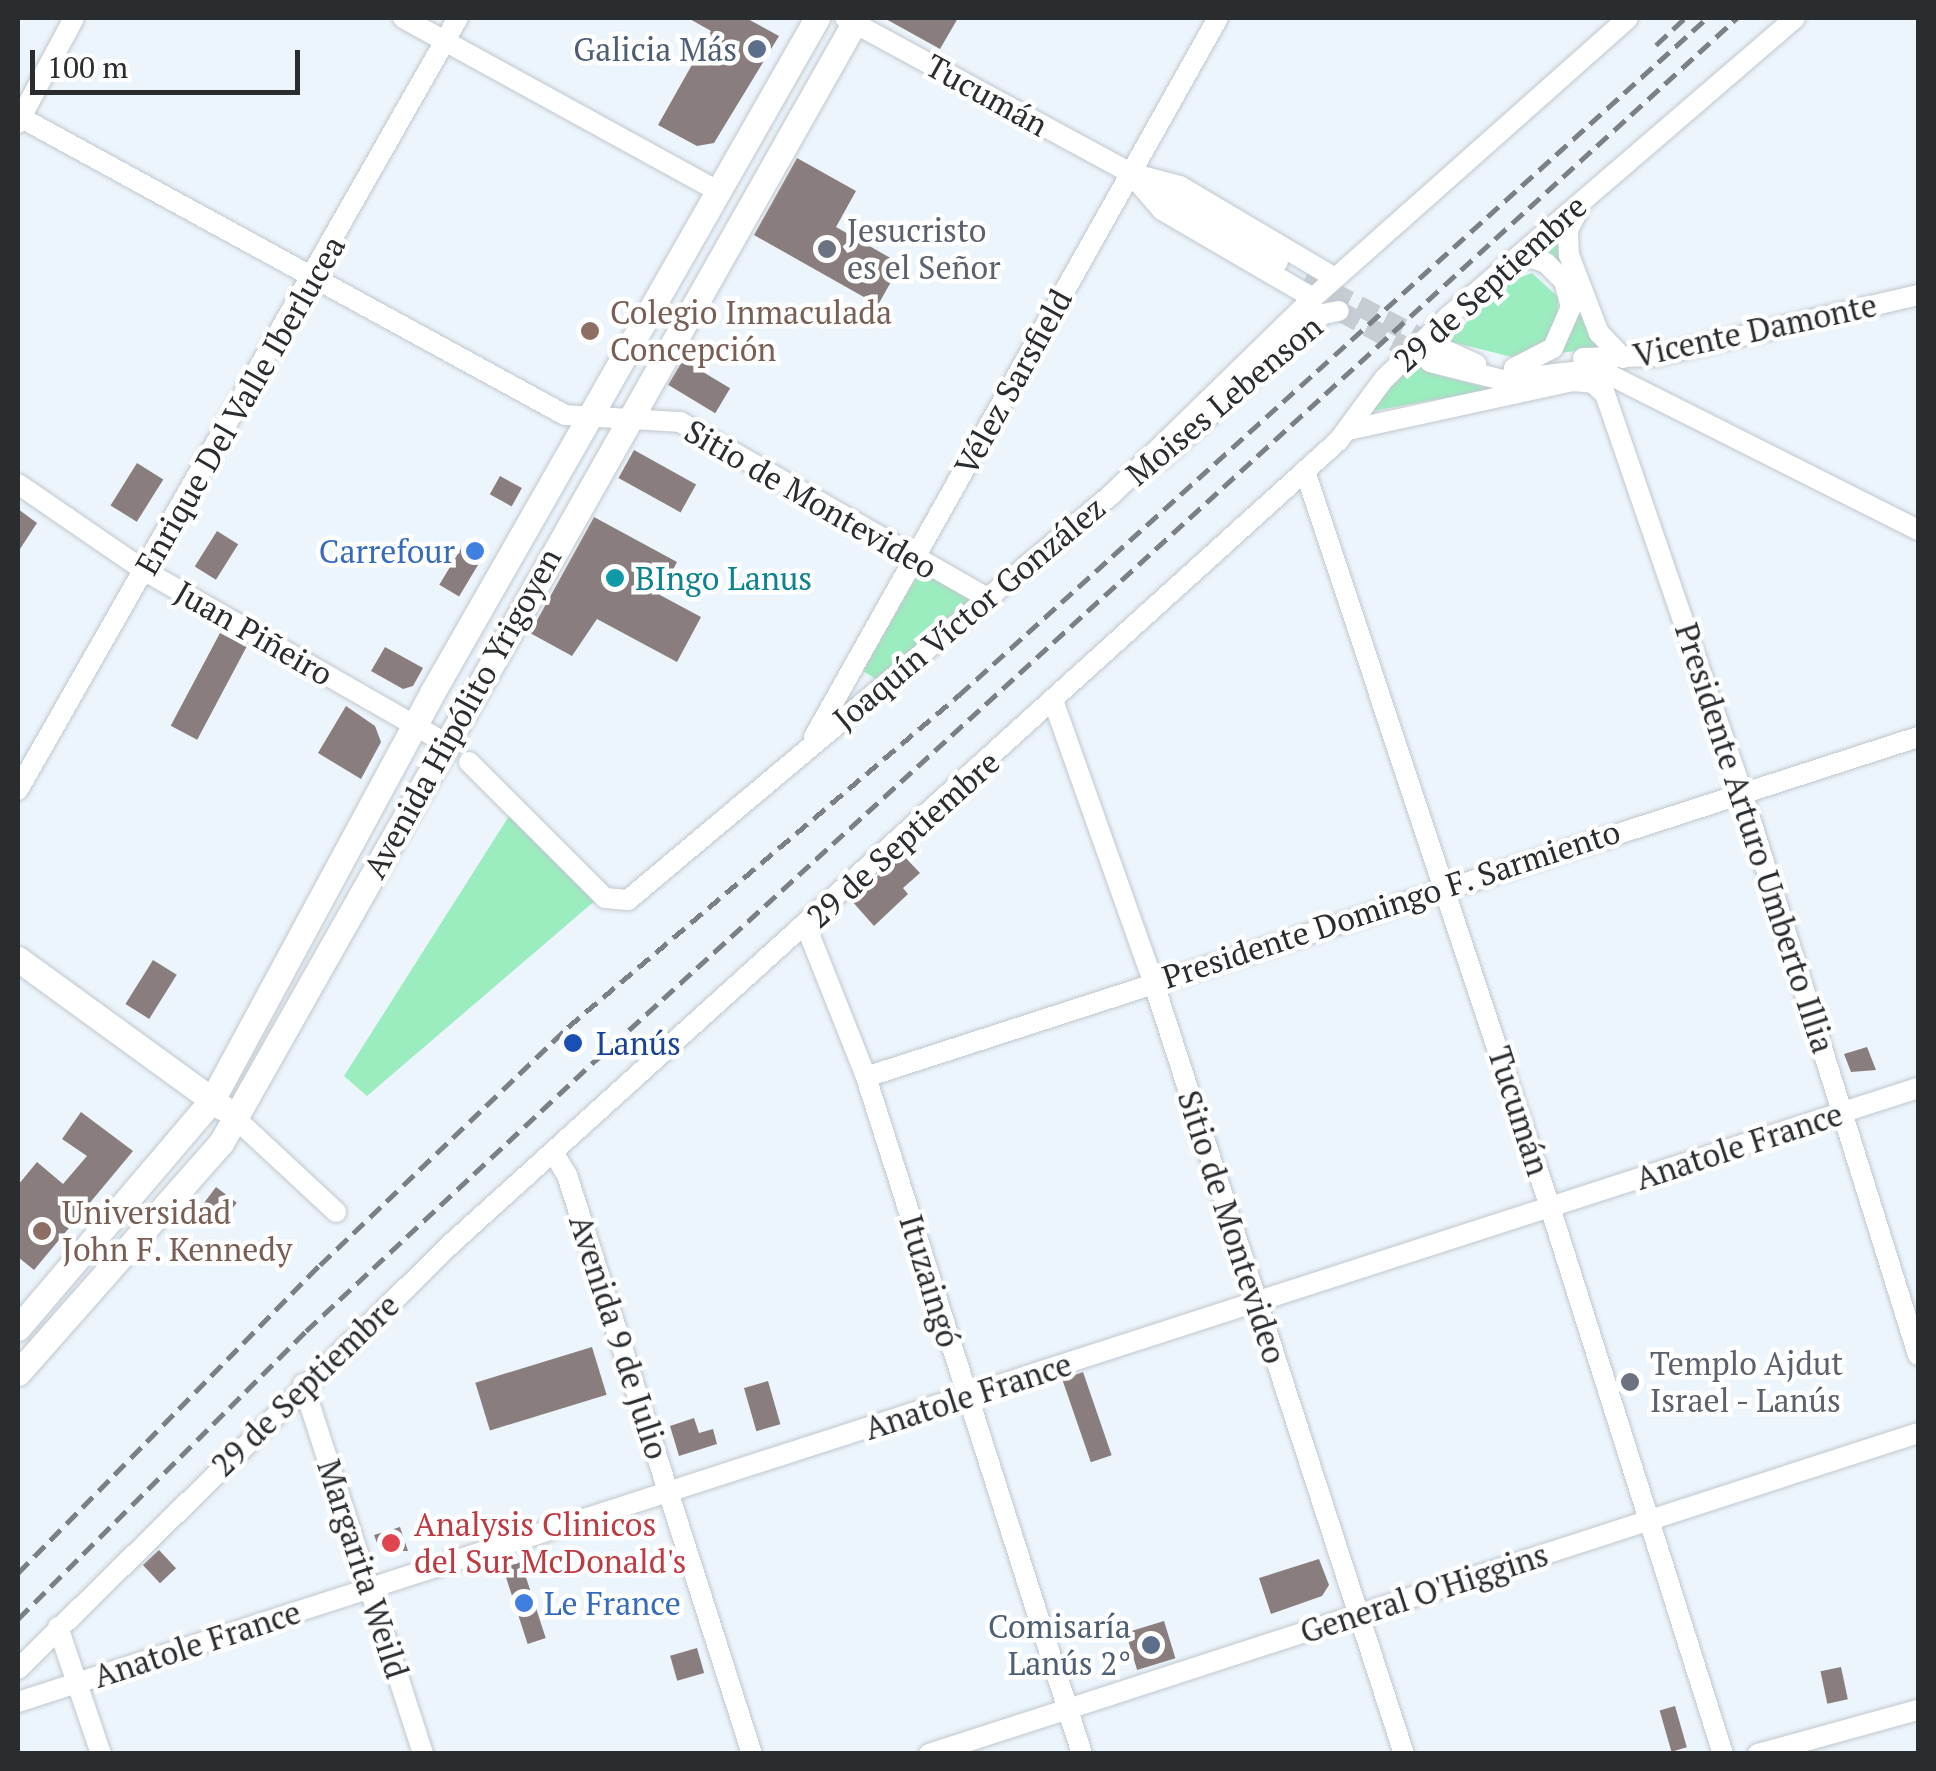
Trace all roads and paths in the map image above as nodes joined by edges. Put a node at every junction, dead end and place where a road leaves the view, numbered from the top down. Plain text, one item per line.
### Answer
1 (74, 18) edge
2 (403, 18) edge
3 (458, 18) edge
4 (817, 18) edge
5 (1218, 18) edge
6 (1628, 18) edge
7 (1795, 18) edge
8 (852, 19) edge
9 (445, 41) junction
10 (18, 118) edge
11 (1130, 173) junction
12 (718, 192) junction
13 (1584, 198) junction
14 (1508, 263) junction
15 (313, 277) junction
16 (1335, 278) junction
17 (1309, 288) junction
18 (1918, 295) edge
19 (1339, 311) dead end
20 (1656, 356) junction
21 (1531, 364) junction
22 (1608, 372) junction
23 (1654, 398) junction
24 (590, 417) junction
25 (628, 417) junction
26 (1348, 430) junction
27 (1305, 471) junction
28 (18, 484) edge
29 (1110, 495) junction
30 (1918, 530) edge
31 (914, 558) junction
32 (146, 570) junction
33 (989, 599) junction
34 (1054, 703) junction
35 (416, 725) junction
36 (1918, 736) edge
37 (445, 743) junction
38 (808, 748) junction
39 (469, 762) dead end
40 (18, 790) edge
41 (1742, 792) junction
42 (1445, 886) junction
43 (806, 926) junction
44 (18, 959) edge
45 (1153, 980) junction
46 (866, 1078) junction
47 (1918, 1088) edge
48 (212, 1100) junction
49 (1843, 1113) junction
50 (234, 1118) junction
51 (552, 1152) junction
52 (1550, 1206) junction
53 (336, 1212) dead end
54 (1256, 1302) junction
55 (18, 1328) edge
56 (1918, 1355) edge
57 (18, 1373) edge
58 (303, 1384) junction
59 (966, 1397) junction
60 (1918, 1433) edge
61 (668, 1493) junction
62 (1650, 1520) junction
63 (369, 1588) junction
64 (1358, 1614) junction
65 (58, 1626) junction
66 (18, 1669) edge
67 (77, 1683) junction
68 (18, 1702) edge
69 (1068, 1708) junction
70 (1918, 1710) edge
71 (100, 1754) edge
72 (423, 1754) edge
73 (752, 1754) edge
74 (929, 1754) edge
75 (1082, 1754) edge
76 (1404, 1754) edge
77 (1724, 1754) edge
78 (1758, 1754) edge

1 - 10 street
2 - 9 street
3 - 9 street, Enrique Del Valle Iberlucea
4 - 12 main road, Avenida Hipólito Yrigoyen
5 - 11 street, Vélez Sarsfield
6 - 16 street, Joaquín Víctor González
7 - 13 street, 29 de Septiembre
8 - 11 street, Tucumán
8 - 25 main road, Avenida Hipólito Yrigoyen
9 - 12 street
9 - 15 street, Enrique Del Valle Iberlucea
10 - 15 street, Sitio de Montevideo
11 - 16 street, Tucumán
11 - 17 street, Tucumán
11 - 31 street, Vélez Sarsfield
12 - 24 main road, Avenida Hipólito Yrigoyen
13 - 14 street, 29 de Septiembre
13 - 22 street, Presidente Arturo Umberto Illia
14 - 21 street
14 - 26 street, 29 de Septiembre
15 - 24 street, Sitio de Montevideo
15 - 32 street, Enrique Del Valle Iberlucea
16 - 17 street, Joaquín Víctor González
17 - 29 street, Joaquín Víctor González
18 - 20 street, Vicente Damonte
19 - 29 street, Moises Lebenson
20 - 22 street, Vicente Damonte
20 - 23 street
21 - 22 street, Vicente Damonte
21 - 22 street
22 - 23 street
22 - 26 street, Vicente Damonte
22 - 41 street, Presidente Arturo Umberto Illia
23 - 30 street
24 - 25 street, Sitio de Montevideo
24 - 35 main road, Avenida Hipólito Yrigoyen
25 - 31 street, Sitio de Montevideo
25 - 37 main road, Avenida Hipólito Yrigoyen
26 - 27 street, 29 de Septiembre
27 - 34 street, 29 de Septiembre
27 - 42 street, Tucumán
28 - 32 street, Juan Piñeiro
29 - 33 street, Joaquín Víctor González
31 - 33 street, Sitio de Montevideo
31 - 38 street, Vélez Sarsfield
32 - 35 street, Juan Piñeiro
32 - 40 street, Enrique Del Valle Iberlucea
33 - 38 street, Joaquín Víctor González
34 - 43 street, 29 de Septiembre
34 - 45 street, Sitio de Montevideo
35 - 37 street, Juan Piñeiro
35 - 48 main road, Avenida Hipólito Yrigoyen
36 - 41 street, Presidente Domingo F. Sarmiento
37 - 50 main road, Avenida Hipólito Yrigoyen
38 - 39 street, Joaquín Víctor González
41 - 42 street, Presidente Domingo F. Sarmiento
41 - 49 street, Presidente Arturo Umberto Illia
42 - 45 street, Presidente Domingo F. Sarmiento
42 - 52 street, Tucumán
43 - 46 street, Ituzaingó
43 - 51 street, 29 de Septiembre
44 - 48 main road
45 - 46 street, Presidente Domingo F. Sarmiento
45 - 54 street, Sitio de Montevideo
46 - 59 street, Ituzaingó
47 - 49 street, Anatole France
48 - 50 main road
48 - 55 main road, Avenida Hipólito Yrigoyen
49 - 52 street, Anatole France
49 - 56 street, Presidente Arturo Umberto Illia
50 - 53 street
50 - 57 main road, Avenida Hipólito Yrigoyen
51 - 58 street, 29 de Septiembre
51 - 61 street, Avenida 9 de Julio
52 - 54 street, Anatole France
52 - 62 street, Tucumán
54 - 59 street, Anatole France
54 - 64 street, Sitio de Montevideo
58 - 63 street, Margarita Weild
58 - 65 street, 29 de Septiembre
59 - 61 street, Anatole France
59 - 69 street, Ituzaingó
60 - 62 street, General O'Higgins
61 - 63 street, Anatole France
61 - 73 street, Avenida 9 de Julio
62 - 64 street, General O'Higgins
62 - 77 street, Tucumán
63 - 67 street, Anatole France
63 - 72 street, Margarita Weild
64 - 69 street, General O'Higgins
64 - 76 street, Sitio de Montevideo
65 - 66 street, 29 de Septiembre
65 - 67 street
67 - 68 street, Anatole France
67 - 71 street
69 - 74 street, General O'Higgins
69 - 75 street, Ituzaingó
70 - 78 street

